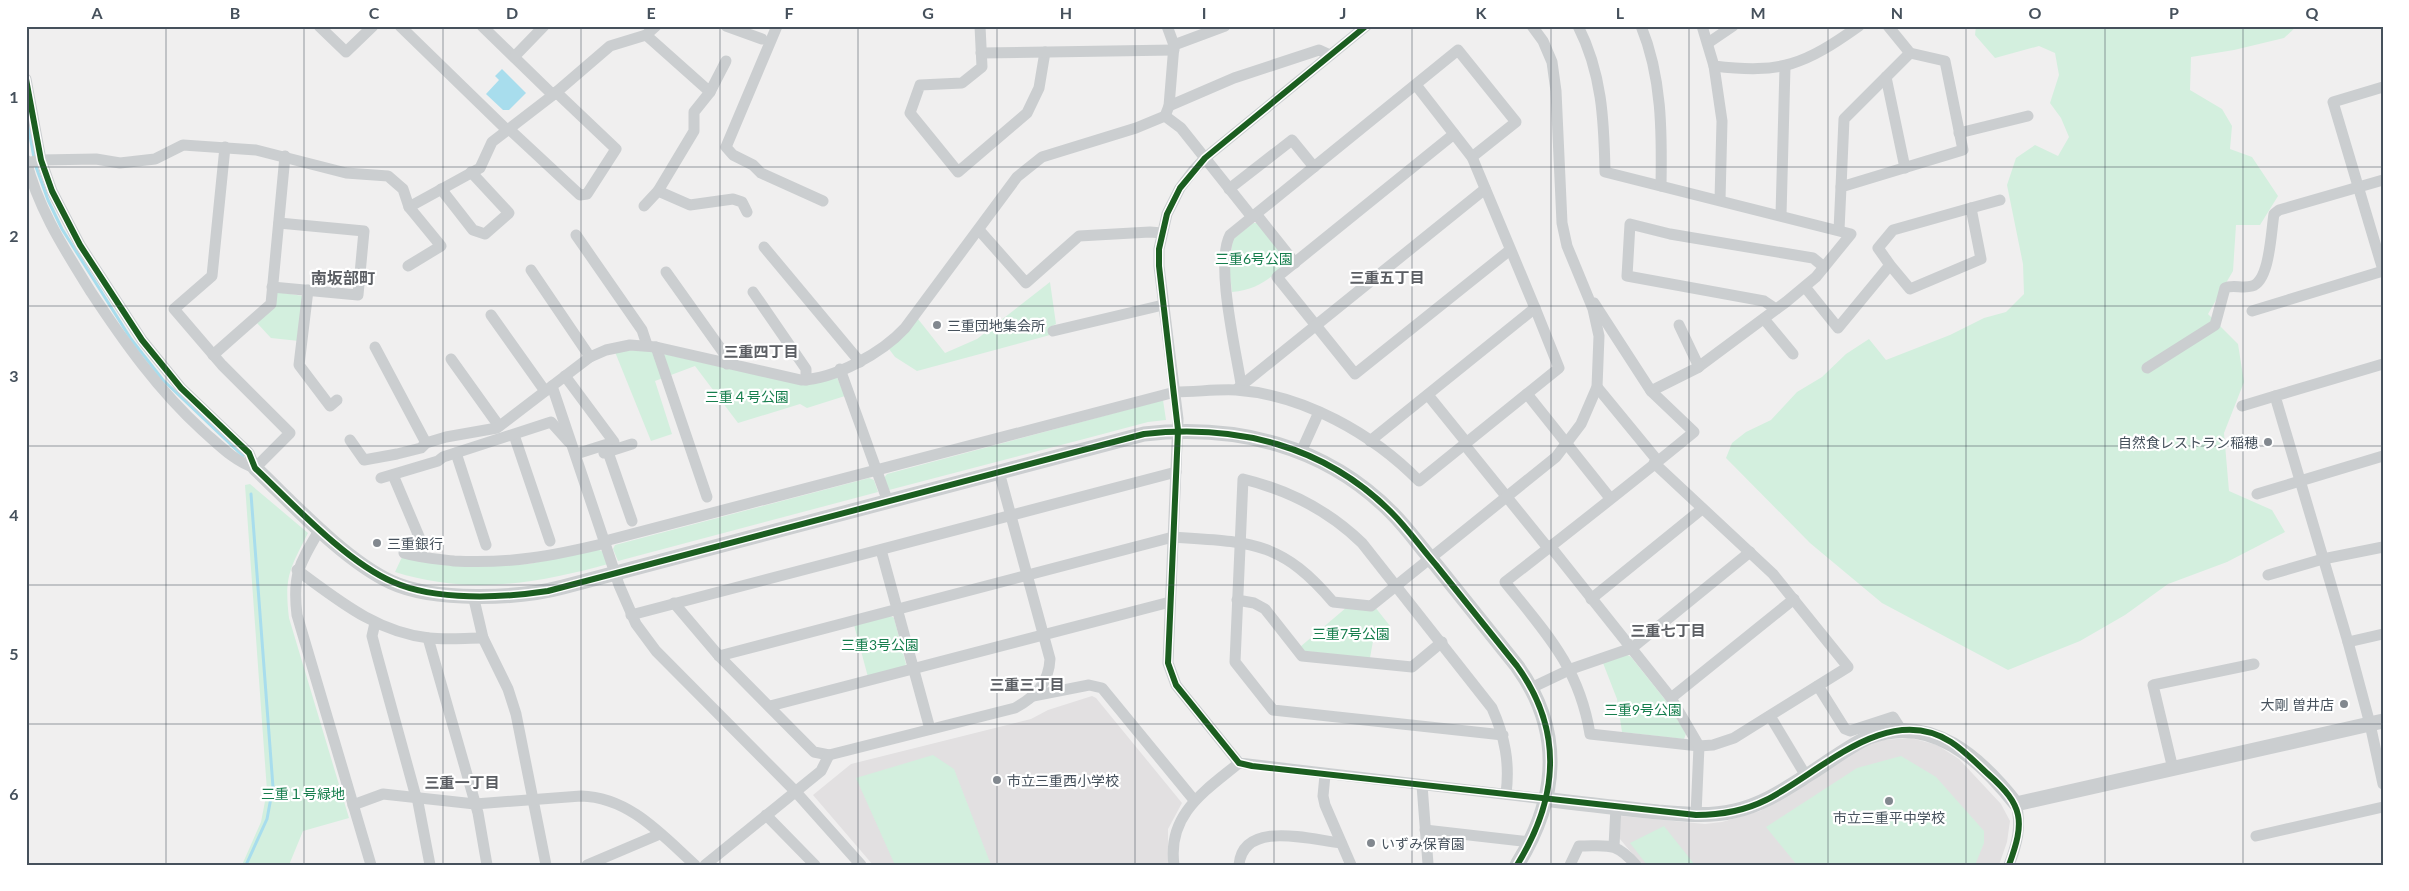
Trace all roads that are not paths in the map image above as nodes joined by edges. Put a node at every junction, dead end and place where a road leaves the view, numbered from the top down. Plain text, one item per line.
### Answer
1 (319, 26) edge
2 (372, 26) edge
3 (400, 26) edge
4 (482, 26) edge
5 (544, 26) edge
6 (656, 26) edge
7 (726, 26) edge
8 (777, 26) edge
9 (980, 26) edge
10 (1167, 26) edge
11 (1225, 26) edge
12 (1366, 26) edge
13 (1532, 26) edge
14 (1578, 26) edge
15 (1641, 26) edge
16 (1702, 26) edge
17 (1733, 26) edge
18 (1859, 26) edge
19 (1888, 26) edge
20 (646, 35) junction
21 (762, 39) dead end
22 (1708, 43) junction
23 (1174, 48) junction
24 (1045, 52) junction
25 (981, 53) junction
26 (1910, 53) junction
27 (1330, 55) junction
28 (514, 57) junction
29 (726, 61) dead end
30 (1714, 66) junction
31 (1784, 67) junction
32 (1886, 77) junction
33 (26, 79) edge
34 (1416, 85) junction
35 (2383, 87) edge
36 (710, 92) junction
37 (555, 94) junction
38 (1167, 111) junction
39 (2028, 116) dead end
40 (508, 129) junction
41 (1959, 133) junction
42 (1454, 134) junction
43 (32, 141) edge
44 (225, 147) junction
45 (286, 156) junction
46 (1472, 157) junction
47 (1205, 158) junction
48 (41, 160) junction
49 (27, 161) edge
50 (1314, 167) junction
51 (1905, 168) junction
52 (471, 172) junction
53 (2383, 180) edge
54 (1661, 186) junction
55 (1841, 187) junction
56 (2358, 187) junction
57 (441, 189) junction
58 (1229, 189) junction
59 (1485, 189) junction
60 (658, 191) junction
61 (1720, 200) junction
62 (2000, 200) dead end
63 (823, 202) dead end
64 (644, 206) dead end
65 (409, 207) junction
66 (1971, 208) junction
67 (747, 212) dead end
68 (1781, 215) junction
69 (1254, 216) junction
70 (279, 223) junction
71 (979, 230) junction
72 (1839, 230) junction
73 (1162, 233) junction
74 (576, 235) dead end
75 (764, 247) dead end
76 (1510, 250) junction
77 (1295, 263) junction
78 (1890, 265) junction
79 (408, 266) dead end
80 (1824, 267) junction
81 (531, 270) dead end
82 (2383, 271) edge
83 (666, 272) dead end
84 (272, 287) junction
85 (1584, 287) junction
86 (1805, 287) junction
87 (308, 290) junction
88 (753, 292) dead end
89 (1163, 305) junction
90 (1535, 308) junction
91 (1776, 309) junction
92 (2252, 310) dead end
93 (491, 315) dead end
94 (1764, 319) junction
95 (1315, 325) junction
96 (1679, 325) dead end
97 (1053, 331) dead end
98 (651, 346) junction
99 (375, 347) dead end
100 (1793, 354) dead end
101 (213, 355) junction
102 (590, 357) junction
103 (451, 359) dead end
104 (860, 362) junction
105 (727, 364) junction
106 (2383, 364) edge
107 (1699, 367) junction
108 (2147, 368) dead end
109 (840, 369) junction
110 (565, 376) junction
111 (806, 380) junction
112 (1239, 387) junction
113 (1597, 387) junction
114 (549, 388) junction
115 (1652, 391) junction
116 (1175, 392) junction
117 (1527, 394) junction
118 (1428, 395) junction
119 (2275, 396) junction
120 (337, 400) dead end
121 (2242, 406) dead end
122 (1319, 412) junction
123 (499, 426) junction
124 (1178, 430) junction
125 (514, 435) junction
126 (350, 440) dead end
127 (1370, 441) junction
128 (426, 443) junction
129 (1465, 443) junction
130 (632, 444) dead end
131 (1568, 444) junction
132 (608, 452) junction
133 (1301, 452) junction
134 (456, 453) junction
135 (576, 454) junction
136 (2383, 456) edge
137 (1656, 461) junction
138 (255, 468) junction
139 (877, 470) junction
140 (999, 472) junction
141 (1176, 472) junction
142 (2300, 480) junction
143 (2257, 494) dead end
144 (707, 497) dead end
145 (1506, 497) junction
146 (1610, 498) junction
147 (888, 502) junction
148 (1702, 509) junction
149 (1011, 515) junction
150 (632, 521) dead end
151 (320, 528) junction
152 (1173, 537) junction
153 (550, 541) dead end
154 (1239, 541) junction
155 (606, 542) junction
156 (486, 545) dead end
157 (423, 546) dead end
158 (1549, 547) junction
159 (2383, 547) edge
160 (881, 550) junction
161 (1750, 552) junction
162 (404, 553) dead end
163 (1429, 558) junction
164 (2323, 559) junction
165 (297, 570) junction
166 (617, 574) junction
167 (2268, 575) dead end
168 (1027, 576) junction
169 (1396, 585) junction
170 (474, 595) junction
171 (1591, 599) junction
172 (1794, 599) junction
173 (1237, 600) junction
174 (1170, 602) junction
175 (674, 603) junction
176 (898, 609) junction
177 (631, 615) junction
178 (375, 623) junction
179 (1044, 634) junction
180 (2383, 634) edge
181 (428, 638) junction
182 (483, 638) junction
183 (1442, 642) junction
184 (2348, 642) junction
185 (1632, 648) junction
186 (719, 656) junction
187 (2254, 664) dead end
188 (913, 668) junction
189 (1571, 669) junction
190 (1818, 686) junction
191 (1531, 688) junction
192 (1033, 696) junction
193 (1671, 698) junction
194 (770, 706) junction
195 (1770, 716) junction
196 (2377, 722) edge
197 (930, 729) junction
198 (1902, 731) junction
199 (1503, 735) junction
200 (1699, 746) junction
201 (829, 755) junction
202 (1240, 763) junction
203 (2173, 769) junction
204 (1325, 775) junction
205 (1806, 776) junction
206 (2383, 784) edge
207 (1422, 785) junction
208 (795, 791) junction
209 (1506, 794) junction
210 (416, 797) junction
211 (533, 800) junction
212 (1194, 800) junction
213 (1545, 800) junction
214 (475, 804) junction
215 (2016, 804) junction
216 (353, 805) junction
217 (1616, 807) junction
218 (2383, 807) edge
219 (766, 815) junction
220 (1696, 815) junction
221 (1425, 830) junction
222 (660, 834) junction
223 (2256, 836) dead end
224 (1530, 842) junction
225 (1341, 843) junction
226 (1614, 846) junction
227 (604, 861) edge
228 (807, 862) edge
229 (1428, 864) dead end
230 (371, 865) edge
231 (430, 865) edge
232 (487, 865) edge
233 (546, 865) edge
234 (587, 865) edge
235 (695, 865) edge
236 (705, 865) edge
237 (861, 865) edge
238 (1174, 865) edge
239 (1239, 865) edge
240 (1351, 865) edge
241 (1517, 865) edge
242 (1570, 865) edge
243 (1636, 865) edge
244 (2010, 865) edge

1 - 2 street
3 - 40 street
4 - 28 street
5 - 28 street
6 - 20 street
7 - 21 street
8 - 63 street
9 - 25 street
10 - 23 street
11 - 23 street
12 - 27 street
13 - 85 street
14 - 54 street
15 - 54 street
16 - 22 street
17 - 22 street
18 - 31 street
19 - 26 street
20 - 36 street
20 - 37 street
22 - 30 street
23 - 24 street
23 - 38 street
24 - 25 street
24 - 25 street
26 - 32 street
26 - 41 street
27 - 38 street
27 - 47 street
28 - 37 street
29 - 36 street
30 - 31 street
30 - 61 street
31 - 68 street
32 - 51 street
32 - 55 street
33 - 43 street
34 - 42 street
34 - 46 street
34 - 50 street
35 - 56 street
36 - 60 street
37 - 40 street
37 - 40 street
38 - 47 street
38 - 71 street
39 - 41 street
40 - 52 street
41 - 51 street
42 - 46 street
42 - 77 street
43 - 48 street
44 - 45 street
44 - 48 street
44 - 101 street
45 - 65 street
45 - 70 street
46 - 59 street
47 - 58 street
47 - 73 street
48 - 49 street
48 - 138 street
49 - 138 street
50 - 58 street
50 - 69 street
51 - 55 street
52 - 57 street
52 - 57 street
53 - 56 street
54 - 61 street
55 - 72 street
56 - 82 street
56 - 108 street
57 - 65 street
58 - 69 street
59 - 76 street
59 - 95 street
60 - 64 street
60 - 67 street
61 - 68 street
62 - 66 street
65 - 79 street
66 - 78 street
66 - 78 street
68 - 72 street
69 - 77 street
69 - 112 street
70 - 84 street
70 - 87 street
71 - 73 street
71 - 104 street
72 - 80 street
73 - 89 street
74 - 98 street
75 - 104 street
76 - 90 street
76 - 95 street
77 - 95 street
78 - 86 street
80 - 86 street
80 - 91 street
81 - 102 street
82 - 92 street
83 - 105 street
84 - 87 street
84 - 101 street
85 - 113 street
85 - 115 street
86 - 91 street
87 - 120 street
88 - 111 street
89 - 97 street
89 - 116 street
90 - 117 street
90 - 118 street
91 - 94 street
93 - 114 street
94 - 100 street
94 - 107 street
95 - 112 street
96 - 107 street
98 - 102 street
98 - 105 street
98 - 144 street
99 - 128 street
101 - 138 street
102 - 110 street
103 - 123 street
104 - 109 street
105 - 111 street
106 - 119 street
107 - 115 street
109 - 111 street
109 - 139 street
110 - 114 street
110 - 135 street
112 - 116 street
112 - 122 street
113 - 131 street
113 - 137 street
114 - 123 street
114 - 135 street
115 - 137 street
116 - 124 street
116 - 139 street
117 - 129 street
117 - 131 street
118 - 127 street
118 - 129 street
119 - 121 street
119 - 142 street
122 - 127 street
122 - 133 street
123 - 128 street
124 - 133 street
124 - 140 street
124 - 141 street
125 - 134 street
125 - 135 street
125 - 153 street
126 - 128 street
127 - 129 street
129 - 145 street
130 - 132 street
131 - 145 street
131 - 146 street
132 - 135 street
132 - 150 street
133 - 163 street
134 - 156 street
134 - 157 street
135 - 155 street
136 - 142 street
137 - 146 street
137 - 148 street
138 - 151 street
139 - 147 street
139 - 155 street
140 - 147 street
140 - 149 street
141 - 149 street
141 - 152 street
142 - 143 street
142 - 164 street
145 - 158 street
145 - 163 street
146 - 158 street
147 - 166 street
148 - 161 street
148 - 171 street
149 - 160 street
149 - 168 street
151 - 165 street
151 - 170 street
152 - 154 street
152 - 168 street
152 - 174 street
154 - 169 street
154 - 169 street
154 - 173 street
155 - 162 street
155 - 166 street
158 - 171 street
158 - 189 street
159 - 164 street
160 - 175 street
160 - 176 street
161 - 172 street
161 - 185 street
163 - 169 street
163 - 191 street
164 - 167 street
164 - 184 street
165 - 178 street
165 - 216 street
166 - 170 street
166 - 177 street
168 - 176 street
168 - 179 street
169 - 183 street
170 - 182 street
171 - 185 street
172 - 190 street
172 - 193 street
173 - 183 street
173 - 199 street
174 - 179 street
174 - 202 street
175 - 177 street
175 - 186 street
176 - 186 street
176 - 188 street
177 - 208 street
178 - 181 street
178 - 210 street
179 - 188 street
179 - 192 street
180 - 184 street
181 - 182 street
181 - 214 street
182 - 211 street
183 - 199 street
184 - 196 street
185 - 189 street
185 - 193 street
186 - 194 street
187 - 203 street
188 - 194 street
188 - 197 street
189 - 191 street
189 - 200 street
190 - 195 street
190 - 198 street
191 - 213 street
192 - 197 street
192 - 212 street
193 - 200 street
194 - 201 street
195 - 200 street
195 - 205 street
196 - 203 street
196 - 206 street
197 - 201 street
198 - 205 street
198 - 215 street
199 - 209 street
200 - 220 street
201 - 208 street
202 - 204 street
202 - 212 street
203 - 215 street
204 - 207 street
204 - 225 street
205 - 220 street
207 - 209 street
207 - 221 street
208 - 219 street
208 - 237 street
209 - 213 street
210 - 214 street
210 - 216 street
210 - 231 street
211 - 214 street
211 - 222 street
211 - 233 street
212 - 238 street
213 - 217 street
213 - 224 street
214 - 232 street
215 - 244 street
216 - 230 street
217 - 220 street
217 - 226 street
218 - 223 street
219 - 228 street
219 - 236 street
221 - 224 street
221 - 229 street
222 - 227 street
222 - 235 street
224 - 241 street
225 - 239 street
225 - 240 street
226 - 242 street
226 - 243 street
227 - 234 street

